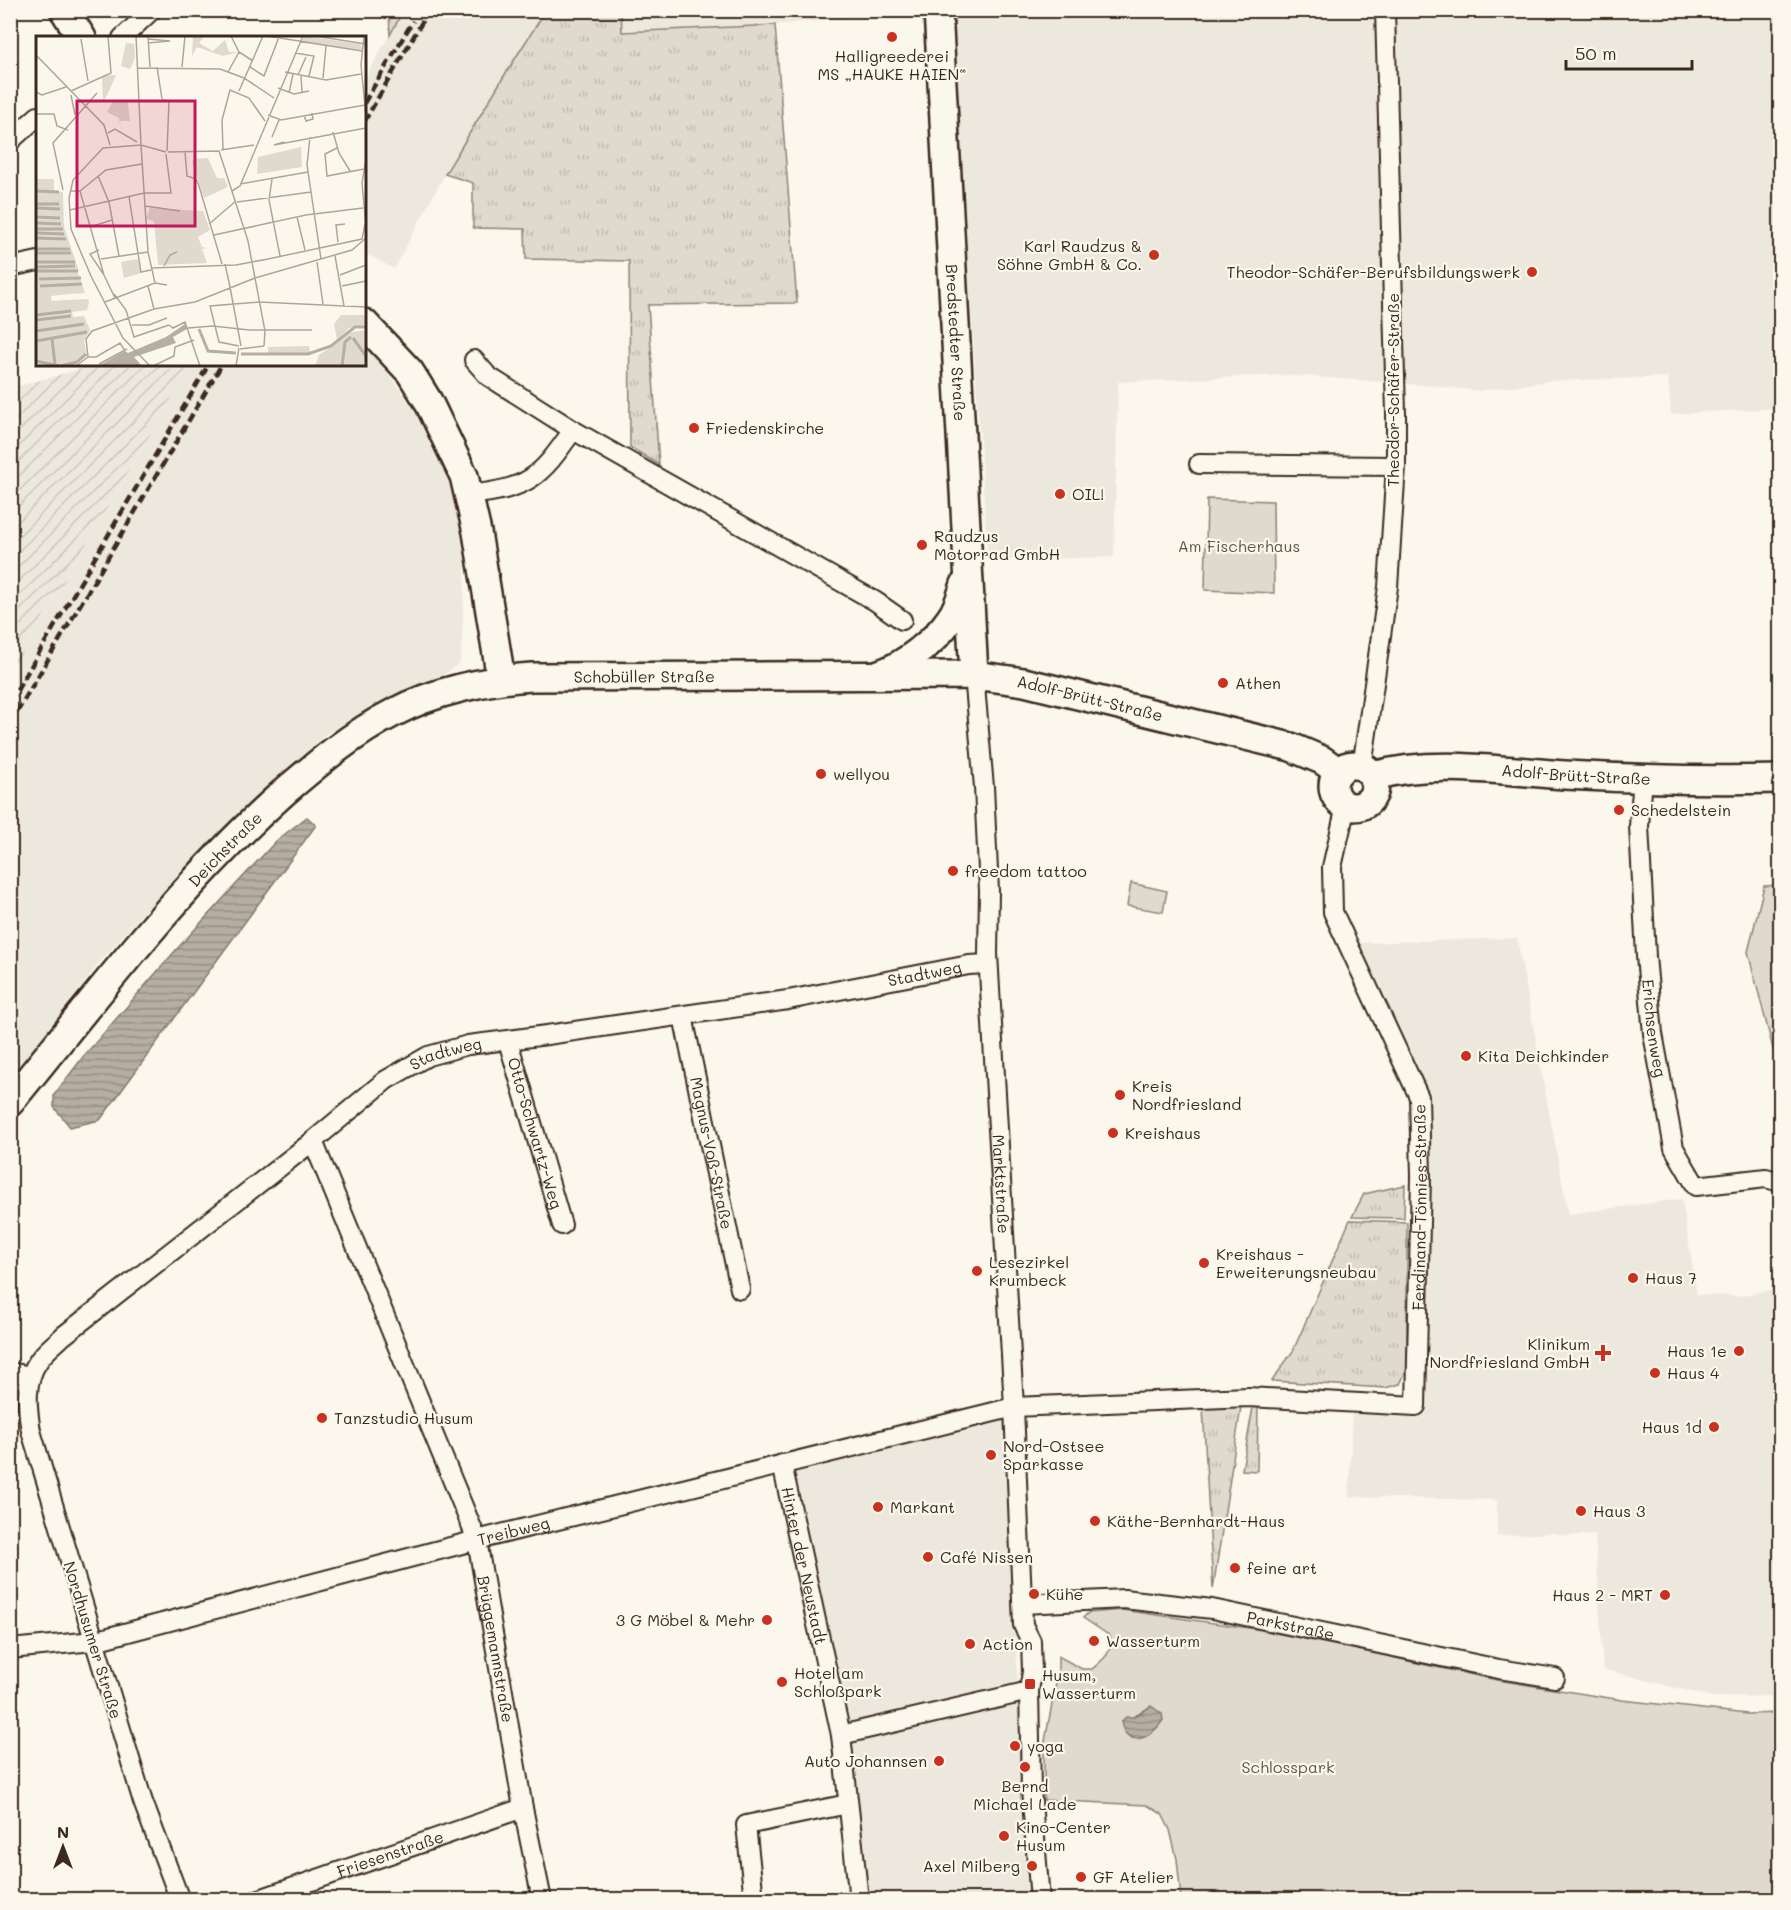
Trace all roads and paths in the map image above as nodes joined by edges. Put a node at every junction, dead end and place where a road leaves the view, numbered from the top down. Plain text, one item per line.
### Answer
1 (63, 10) edge
2 (152, 10) edge
3 (938, 10) edge
4 (1385, 10) edge
5 (81, 36) edge
6 (124, 36) edge
7 (36, 118) edge
8 (10, 141) edge
9 (36, 261) edge
10 (10, 267) edge
11 (366, 325) edge
12 (474, 360) dead end
13 (573, 430) junction
14 (1199, 464) dead end
15 (1396, 465) junction
16 (469, 495) junction
17 (968, 574) junction
18 (902, 620) dead end
19 (974, 675) junction
20 (868, 677) junction
21 (501, 679) junction
22 (1358, 772) junction
23 (1643, 779) junction
24 (1780, 779) edge
25 (1347, 806) joint
26 (988, 964) junction
27 (683, 1016) junction
28 (508, 1041) junction
29 (10, 1102) edge
30 (313, 1141) junction
31 (1780, 1182) edge
32 (562, 1225) dead end
33 (740, 1289) dead end
34 (10, 1372) edge
35 (31, 1376) junction
36 (1014, 1407) junction
37 (782, 1464) junction
38 (477, 1540) junction
39 (1023, 1604) junction
40 (94, 1641) junction
41 (10, 1649) edge
42 (1555, 1678) dead end
43 (1029, 1690) junction
44 (841, 1735) junction
45 (848, 1804) junction
46 (523, 1808) junction
47 (180, 1899) edge
48 (257, 1899) edge
49 (542, 1899) edge
50 (754, 1899) edge
51 (859, 1899) edge
52 (1040, 1899) edge

1 - 5 main road
2 - 6 street
3 - 17 main road, Bredstedter Straße
4 - 15 street, Theodor-Schäfer-Straße
7 - 8 street
9 - 10 street
11 - 16 main road
12 - 13 street
13 - 16 street
13 - 18 street
14 - 15 street
15 - 22 street, Theodor-Schäfer-Straße
16 - 21 main road
17 - 19 main road, Bredstedter Straße
17 - 20 main road
19 - 20 main road, Schobüller Straße
19 - 22 main road, Adolf-Brütt-Straße
19 - 26 street, Marktstraße
20 - 21 main road, Schobüller Straße
21 - 29 main road, Deichstraße
22 - 23 main road, Adolf-Brütt-Straße
22 - 25 main road
23 - 24 main road, Adolf-Brütt-Straße
23 - 31 street, Erichsenweg
25 - 36 street, Ferdinand-Tönnies-Straße
26 - 27 street, Stadtweg
26 - 36 street, Marktstraße
27 - 28 street, Stadtweg
27 - 33 street, Magnus-Voß-Straße
28 - 30 street, Stadtweg
28 - 32 street, Otto-Schwartz-Weg
30 - 35 street, Stadtweg
30 - 38 street, Brüggemannstraße
34 - 35 street
35 - 40 street, Nordhusumer Straße
36 - 37 street, Treibweg
36 - 39 street, Marktstraße
37 - 38 street, Treibweg
37 - 44 street, Hinter der Neustadt
38 - 40 street, Treibweg
38 - 46 street, Brüggemannstraße
39 - 42 street, Parkstraße
39 - 43 street, Marktstraße
40 - 41 street, Treibweg
40 - 47 street, Nordhusumer Straße
43 - 44 street
43 - 52 street, Marktstraße
44 - 45 street, Hinter der Neustadt
45 - 50 street
45 - 51 street, Hinter der Neustadt
46 - 48 street, Friesenstraße
46 - 49 street, Brüggemannstraße

